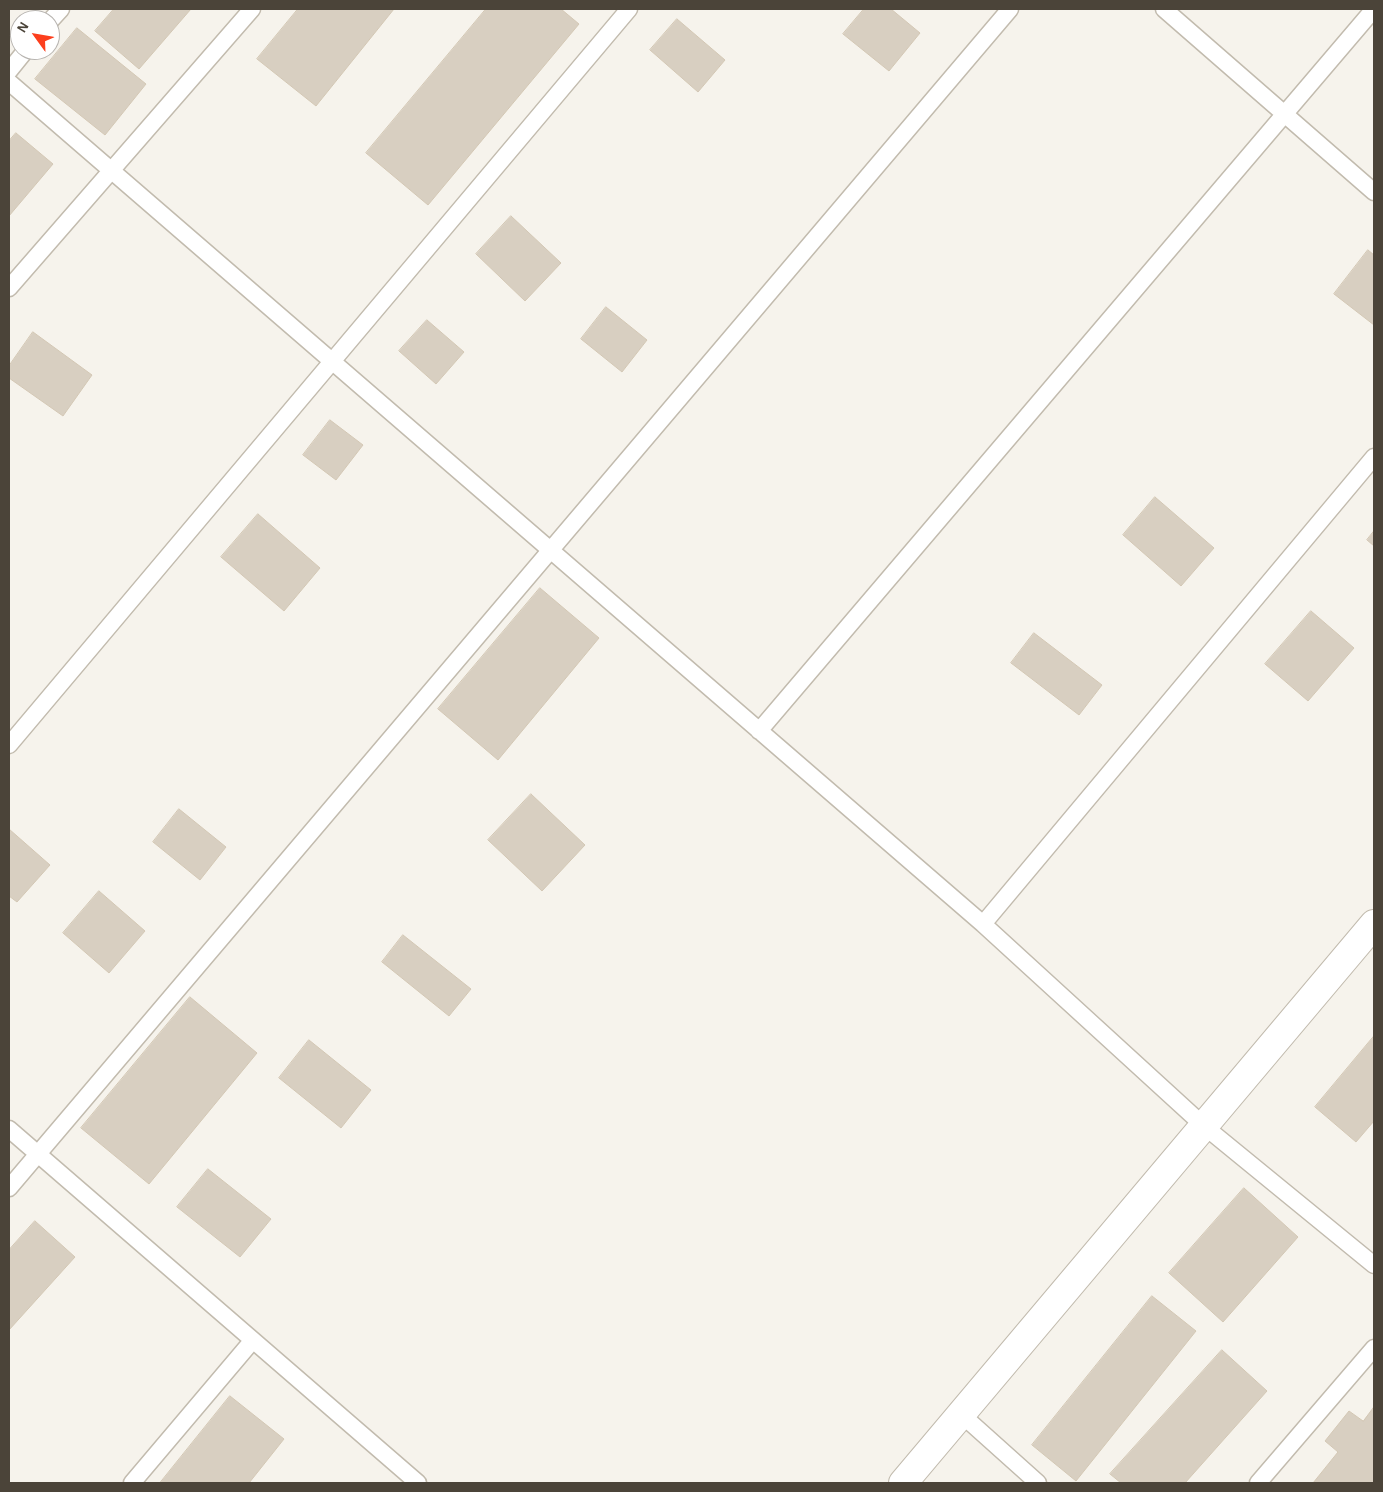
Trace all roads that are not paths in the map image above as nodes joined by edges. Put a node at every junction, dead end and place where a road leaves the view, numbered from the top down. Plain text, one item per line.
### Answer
1 (252, 9) edge
2 (629, 9) edge
3 (1010, 9) edge
4 (1164, 9) edge
5 (1374, 9) edge
6 (18, 60) edge
7 (9, 71) edge
8 (9, 82) edge
9 (1284, 114) junction
10 (111, 170) junction
11 (1374, 192) edge
12 (9, 288) edge
13 (332, 361) junction
14 (1374, 457) edge
15 (550, 550) junction
16 (760, 731) junction
17 (9, 745) edge
18 (983, 924) junction
19 (1374, 924) edge
20 (1204, 1126) junction
21 (9, 1129) edge
22 (38, 1154) junction
23 (9, 1188) edge
24 (1374, 1265) edge
25 (253, 1340) junction
26 (1374, 1348) edge
27 (961, 1414) junction
28 (132, 1483) edge
29 (418, 1483) edge
30 (903, 1483) edge
31 (1038, 1483) edge
32 (1258, 1483) edge

1 - 10 lane
2 - 13 lane
3 - 15 lane
4 - 9 lane
5 - 9 lane
6 - 7 lane
8 - 10 lane
9 - 11 lane
9 - 16 lane
10 - 12 lane
10 - 13 lane
13 - 15 lane
13 - 17 lane
14 - 18 lane
15 - 16 lane
15 - 22 lane
16 - 18 lane
18 - 20 lane
19 - 20 street
20 - 24 lane
20 - 27 street
21 - 22 lane
22 - 23 lane
22 - 25 lane
25 - 28 lane
25 - 29 lane
26 - 32 lane
27 - 30 street
27 - 31 lane

